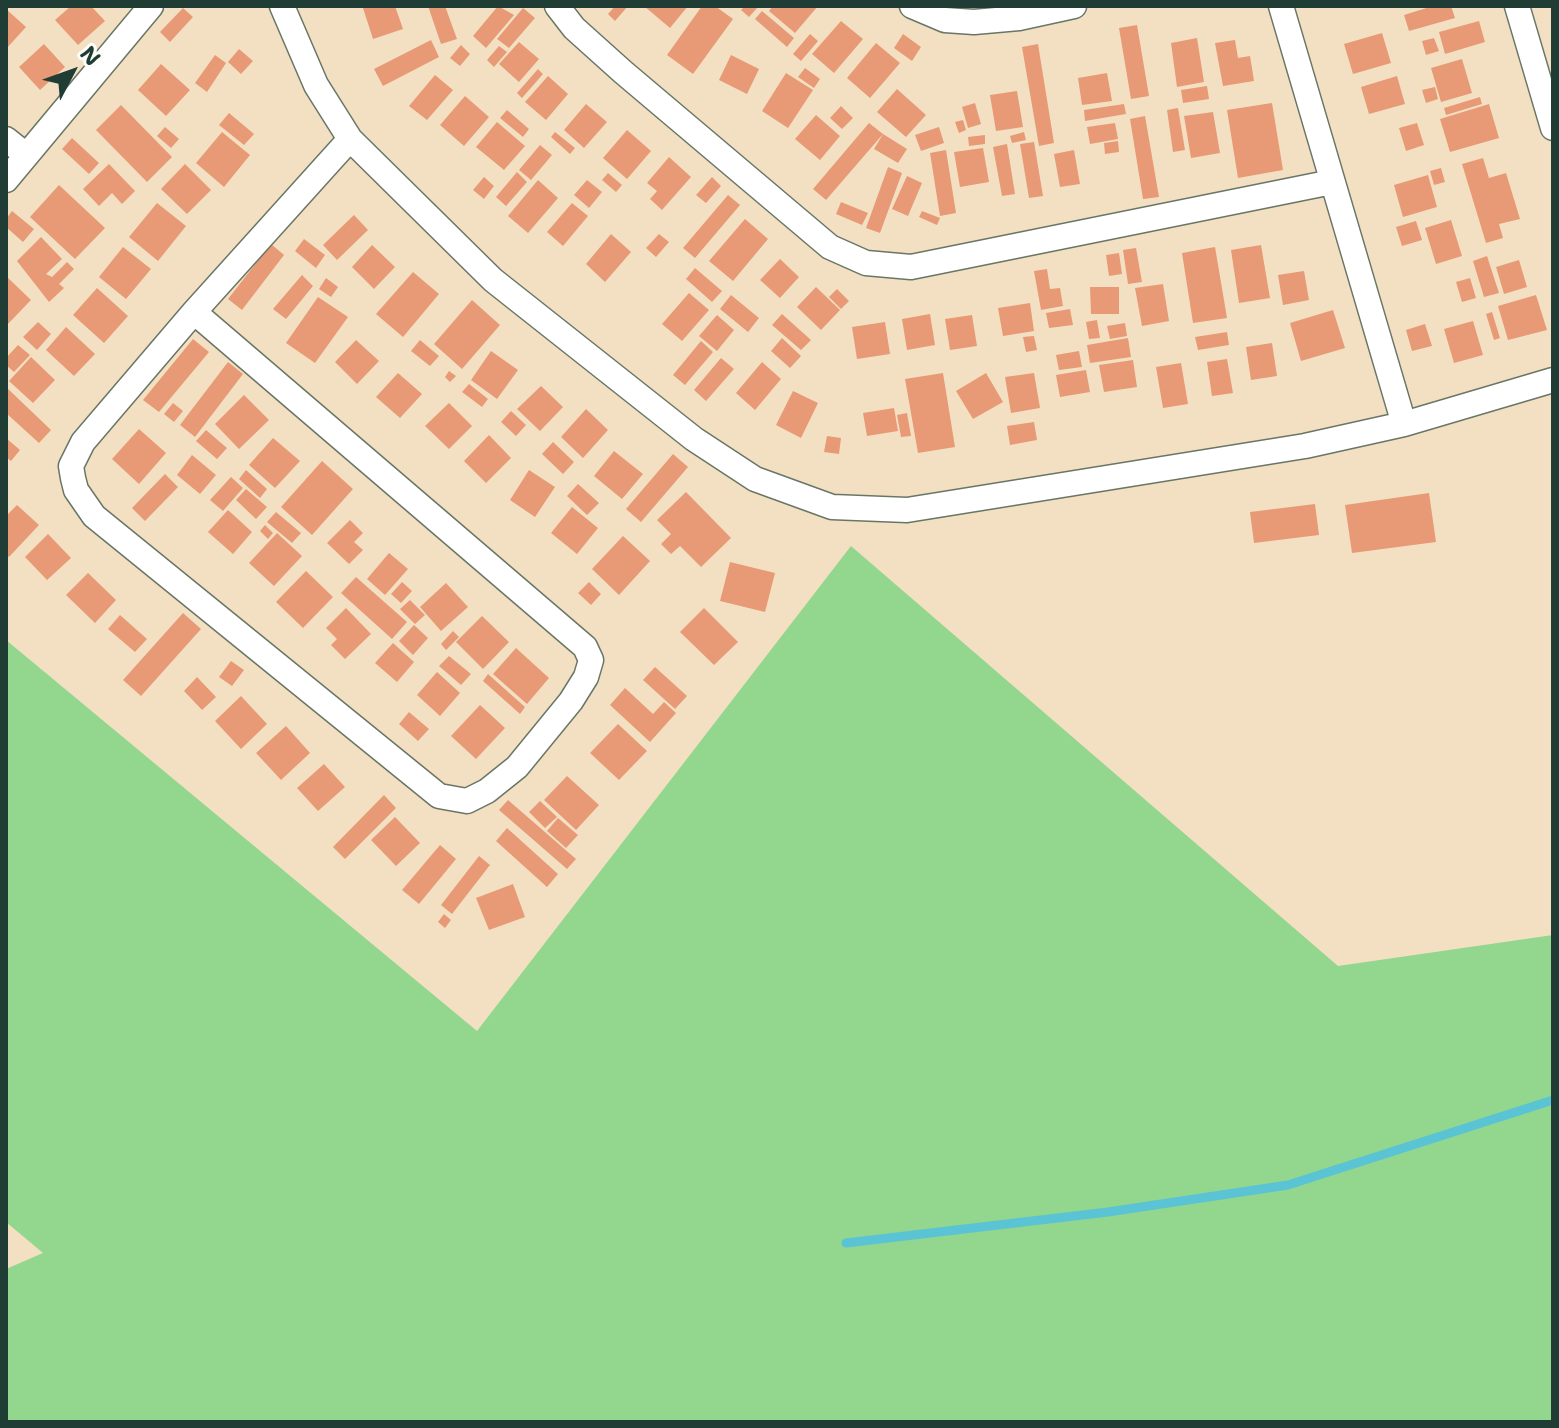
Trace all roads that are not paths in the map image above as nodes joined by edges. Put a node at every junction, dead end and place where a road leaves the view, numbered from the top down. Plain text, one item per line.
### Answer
1 (151, 6) edge
2 (282, 6) edge
3 (557, 6) edge
4 (912, 6) edge
5 (1074, 6) edge
6 (1281, 6) edge
7 (1517, 6) edge
8 (1553, 128) edge
9 (6, 139) edge
10 (350, 139) junction
11 (26, 155) junction
12 (6, 180) edge
13 (1332, 182) junction
14 (194, 312) junction
15 (1553, 380) edge
16 (1404, 424) junction

1 - 11 street
2 - 10 street
3 - 13 street
4 - 5 street
6 - 13 street
7 - 8 street
9 - 11 street
10 - 14 street
10 - 16 street
11 - 12 street
13 - 16 street
14 - 14 street
15 - 16 street

